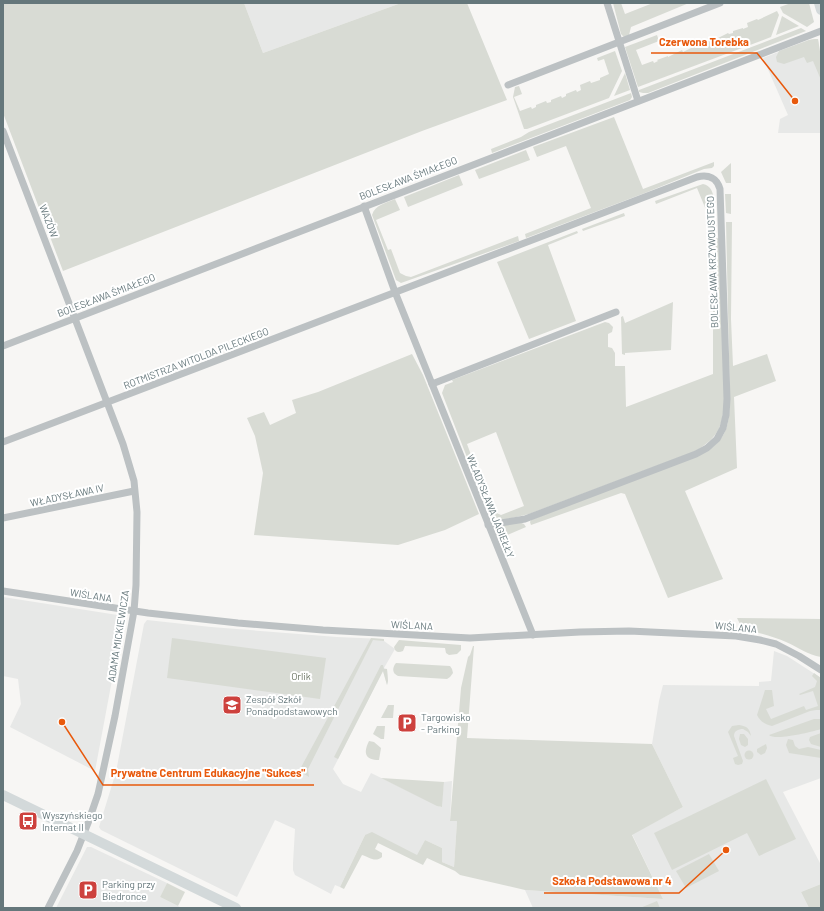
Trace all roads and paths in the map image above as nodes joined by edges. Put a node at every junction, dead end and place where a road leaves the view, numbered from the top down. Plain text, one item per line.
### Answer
1 (608, 3) edge
2 (720, 3) edge
3 (819, 3) edge
4 (821, 10) edge
5 (821, 31) edge
6 (620, 42) junction
7 (508, 85) dead end
8 (638, 101) junction
9 (3, 131) edge
10 (364, 206) junction
11 (395, 292) junction
12 (616, 312) dead end
13 (75, 317) junction
14 (3, 346) edge
15 (432, 384) junction
16 (107, 403) junction
17 (3, 442) edge
18 (134, 491) junction
19 (3, 518) edge
20 (488, 526) junction
21 (3, 591) edge
22 (134, 611) junction
23 (533, 635) junction
24 (818, 666) edge
25 (3, 795) edge
26 (84, 834) junction
27 (48, 908) edge
28 (236, 908) edge

1 - 6 street
2 - 6 street
3 - 4 street
5 - 8 street, BOLESŁAWA ŚMIAŁEGO
6 - 7 street
6 - 8 street
8 - 10 street, BOLESŁAWA ŚMIAŁEGO
9 - 13 street, WAZÓW
10 - 11 street, WŁADYSŁAWA JAGIEŁŁY
10 - 13 street, BOLESŁAWA ŚMIAŁEGO
11 - 15 street, WŁADYSŁAWA JAGIEŁŁY
11 - 16 street, ROTMISTRZA WITOLDA PILECKIEGO
11 - 20 street, BOLESŁAWA KRZYWOUSTEGO
12 - 15 street
13 - 14 street, BOLESŁAWA ŚMIAŁEGO
13 - 16 street, ADAMA MICKIEWICZA
15 - 20 street, WŁADYSŁAWA JAGIEŁŁY
16 - 17 street, ROTMISTRZA WITOLDA PILECKIEGO
16 - 18 street, ADAMA MICKIEWICZA
18 - 19 street, WŁADYSŁAWA IV
18 - 22 street, ADAMA MICKIEWICZA
20 - 23 street, WŁADYSŁAWA JAGIEŁŁY
21 - 22 street, WIŚLANA
22 - 23 street, WIŚLANA
22 - 26 street, ADAMA MICKIEWICZA
23 - 24 street, WIŚLANA
25 - 26 street
26 - 27 street, ADAMA MICKIEWICZA
26 - 28 street

